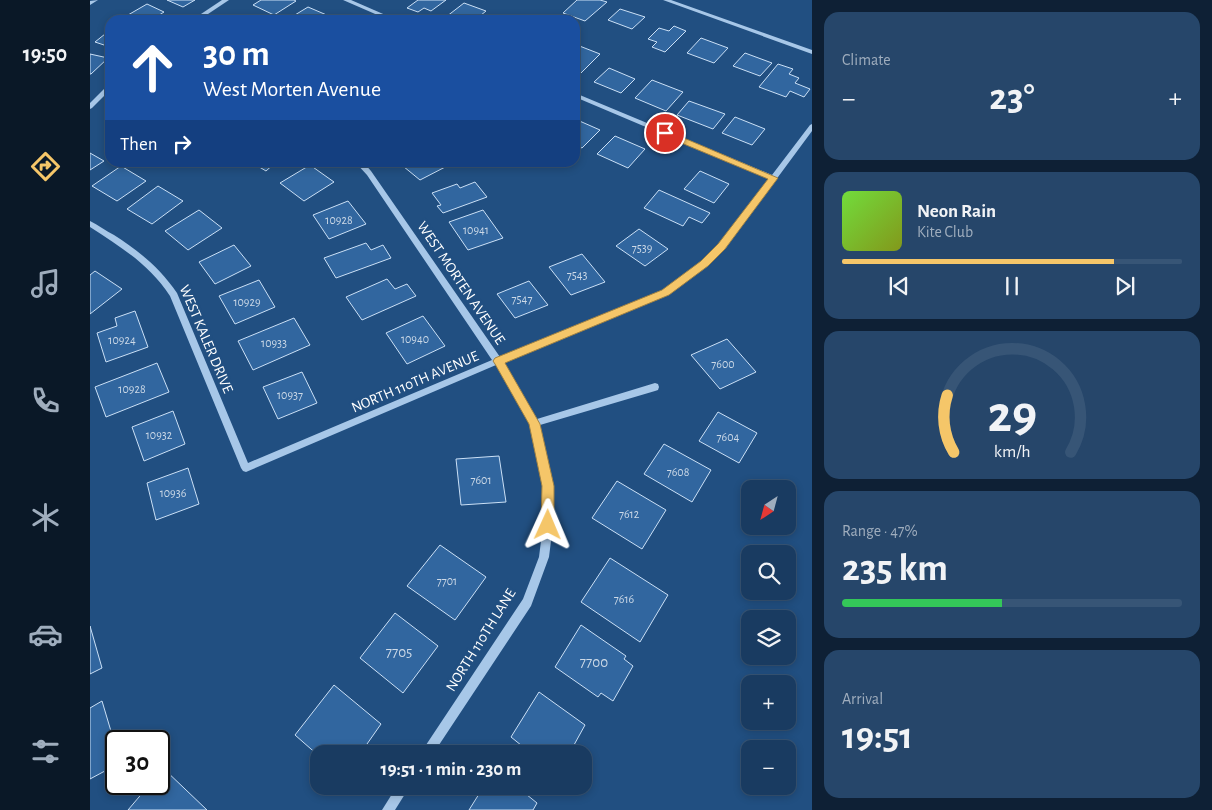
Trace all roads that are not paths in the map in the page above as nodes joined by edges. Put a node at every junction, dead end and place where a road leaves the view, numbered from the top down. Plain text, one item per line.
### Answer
1 (95, 0) edge
2 (226, 0) edge
3 (346, 0) edge
4 (666, 0) edge
5 (90, 3) edge
6 (203, 15) edge
7 (382, 15) edge
8 (812, 52) edge
9 (105, 91) edge
10 (580, 98) edge
11 (90, 107) edge
12 (812, 126) edge
13 (363, 167) edge
14 (774, 178) junction
15 (90, 224) edge
16 (498, 361) junction
17 (654, 387) dead end
18 (535, 424) junction
19 (246, 468) joint
20 (432, 745) edge
21 (398, 795) edge
22 (388, 810) edge

1 - 5 street
2 - 6 street
3 - 7 street
4 - 8 street
9 - 11 street
10 - 14 street
12 - 14 street, NORTH 110TH AVENUE
13 - 16 street, WEST MORTEN AVENUE
14 - 16 street, NORTH 110TH AVENUE
15 - 19 street, WEST KALER DRIVE
16 - 18 street, WEST MORTEN AVENUE
16 - 19 street, NORTH 110TH AVENUE
17 - 18 street
18 - 20 street, NORTH 110TH LANE
21 - 22 street

